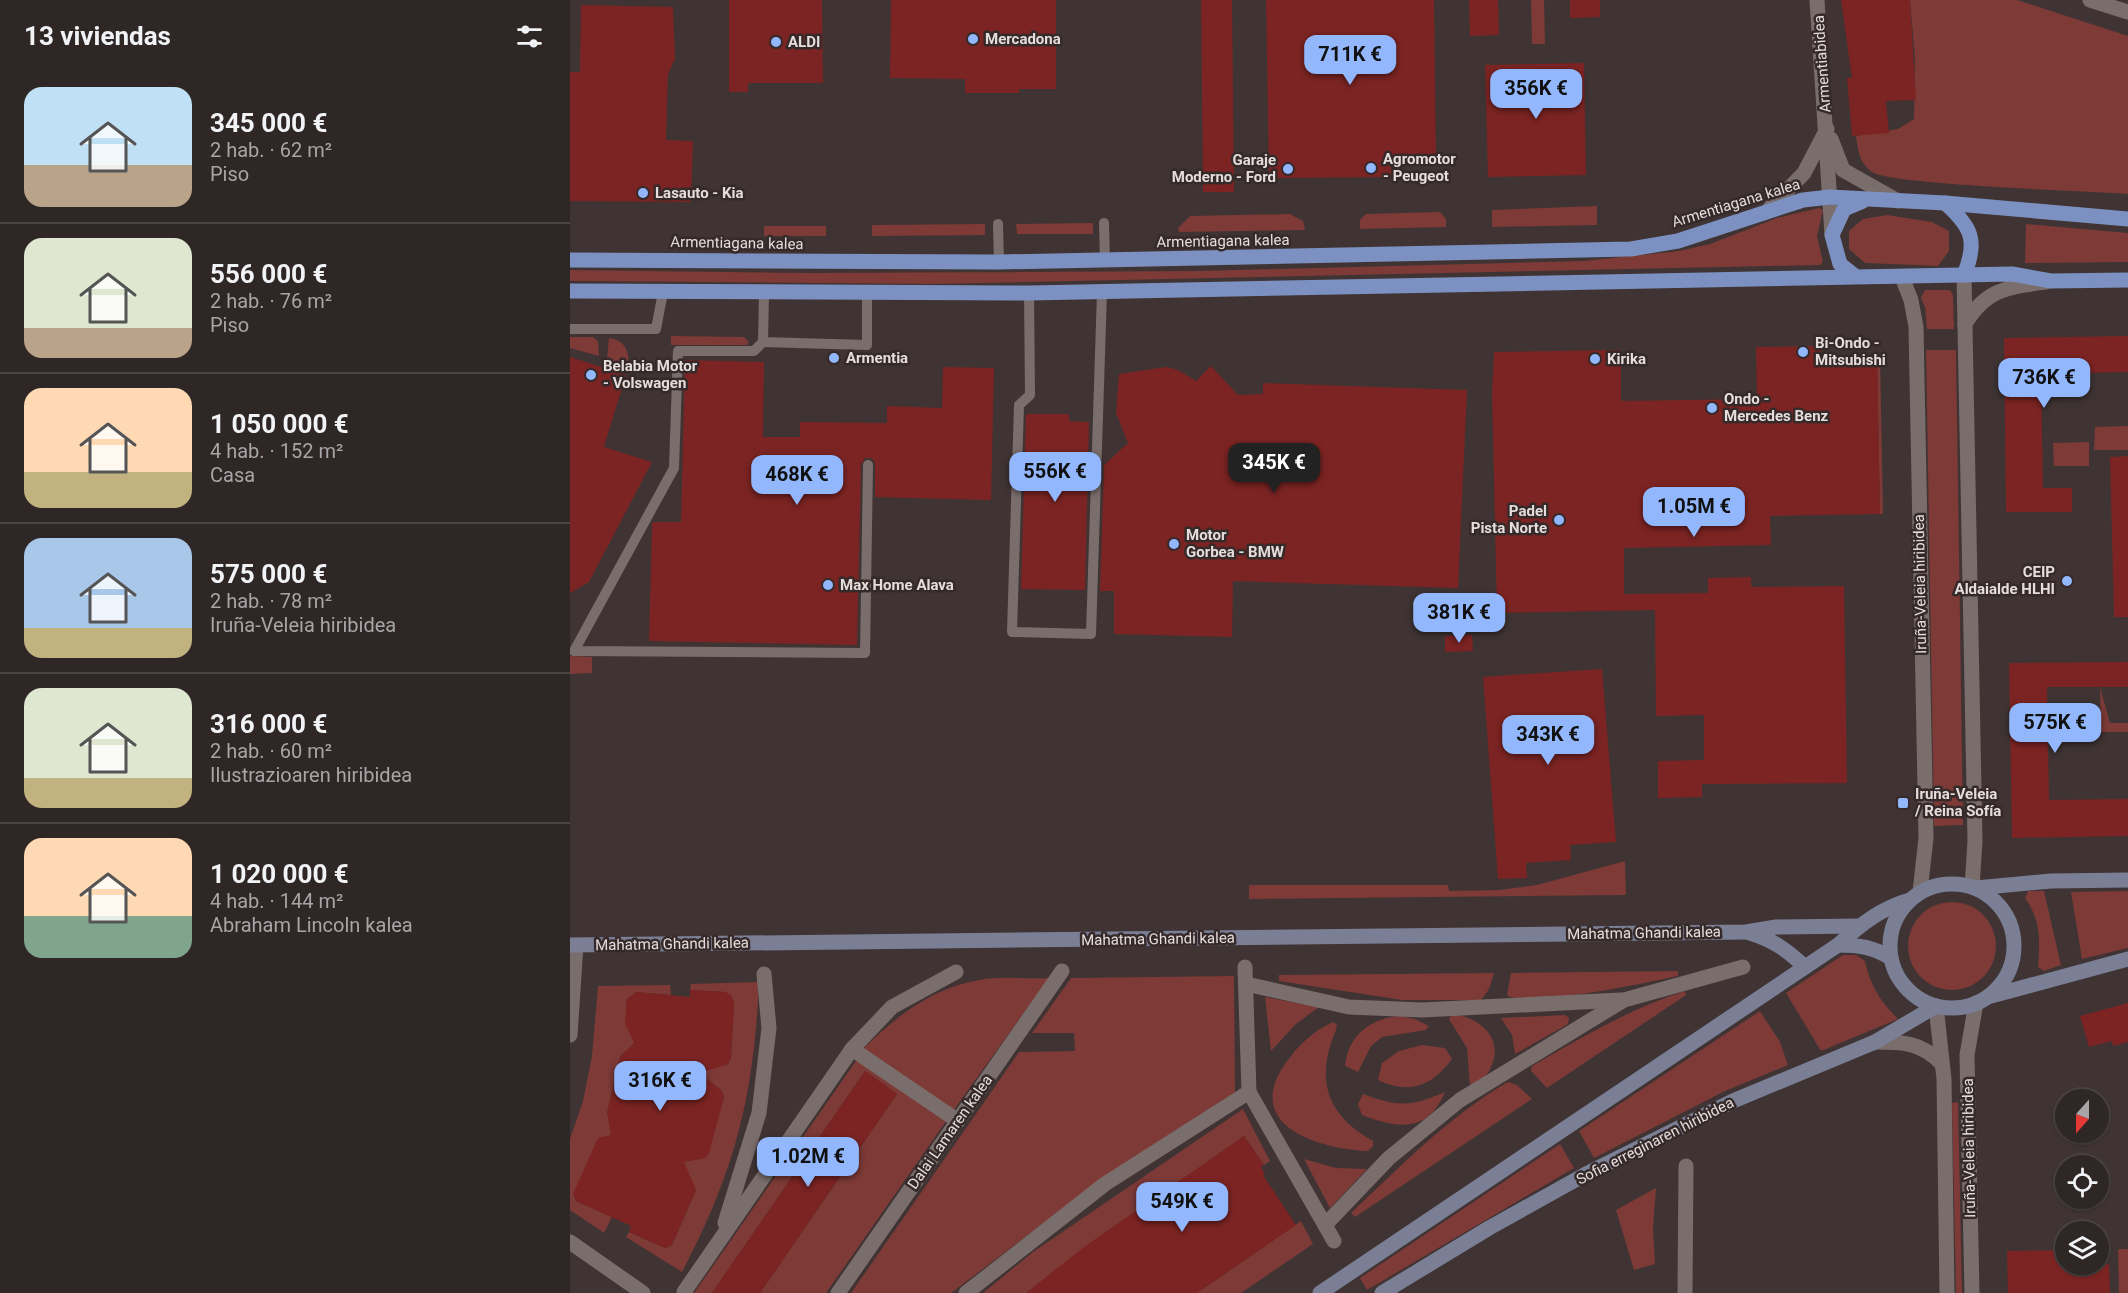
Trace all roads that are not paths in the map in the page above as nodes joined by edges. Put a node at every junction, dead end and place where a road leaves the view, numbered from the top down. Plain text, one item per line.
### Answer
1 (1818, 0) edge
2 (2090, 0) edge
3 (2128, 12) edge
4 (1827, 129) junction
5 (1830, 198) junction
6 (1868, 198) junction
7 (1898, 201) junction
8 (1945, 203) junction
9 (1770, 208) junction
10 (2128, 219) edge
11 (1104, 223) dead end
12 (998, 224) dead end
13 (1832, 235) junction
14 (570, 260) edge
15 (1105, 261) junction
16 (999, 262) junction
17 (1964, 275) junction
18 (1856, 276) junction
19 (1902, 277) junction
20 (2128, 280) edge
21 (2051, 281) junction
22 (570, 291) edge
23 (663, 292) junction
24 (1102, 292) junction
25 (764, 293) junction
26 (867, 293) junction
27 (1029, 293) junction
28 (1965, 324) junction
29 (570, 329) edge
30 (763, 342) junction
31 (868, 465) dead end
32 (2128, 880) edge
33 (1974, 887) junction
34 (1915, 896) junction
35 (1859, 926) junction
36 (1746, 932) junction
37 (573, 945) edge
38 (1838, 945) junction
39 (1891, 958) junction
40 (2128, 959) edge
41 (1245, 967) dead end
42 (1743, 967) dead end
43 (1805, 967) junction
44 (1062, 971) dead end
45 (956, 972) dead end
46 (764, 974) dead end
47 (1246, 984) junction
48 (1623, 1000) junction
49 (1982, 1000) junction
50 (1936, 1006) junction
51 (570, 1035) edge
52 (1875, 1042) junction
53 (852, 1049) junction
54 (1941, 1063) junction
55 (1249, 1092) junction
56 (958, 1121) junction
57 (1686, 1166) dead end
58 (1325, 1225) junction
59 (720, 1239) junction
60 (1334, 1241) dead end
61 (570, 1242) edge
62 (684, 1292) edge
63 (643, 1293) edge
64 (838, 1293) edge
65 (966, 1293) edge
66 (1320, 1293) edge
67 (1382, 1293) edge
68 (1685, 1293) edge
69 (1947, 1293) edge
70 (1972, 1293) edge

1 - 4 street, Armentiabidea
2 - 3 street
4 - 5 street, Armentiabidea
4 - 7 street, Armentiabidea
4 - 9 street, Armentiabidea
5 - 6 main road, Armentiagana kalea
5 - 9 main road, Armentiagana kalea
5 - 13 street, Armentiabidea
6 - 7 main road, Armentiagana kalea
6 - 13 main road
7 - 8 main road, Armentiagana kalea
8 - 10 main road, Armentiagana kalea
8 - 17 main road
9 - 15 main road, Armentiagana kalea
11 - 15 lane
12 - 16 lane
13 - 18 main road
14 - 16 main road, Armentiagana kalea
15 - 16 main road, Armentiagana kalea
17 - 19 main road
17 - 21 main road
17 - 28 street
18 - 19 main road
18 - 24 main road
19 - 34 street, Iruña-Veleia hiribidea
20 - 21 main road
21 - 28 street
22 - 23 main road
23 - 25 main road
23 - 29 lane
24 - 27 main road
24 - 27 lane
25 - 26 main road
25 - 30 lane
26 - 27 main road
26 - 30 lane
28 - 33 street
30 - 31 lane
32 - 33 main road
33 - 34 main road
33 - 49 main road
34 - 35 main road
34 - 39 main road
35 - 36 main road, Mahatma Ghandi kalea
35 - 38 main road
36 - 37 main road, Mahatma Ghandi kalea
36 - 43 main road, Mahatma Ghandi kalea
37 - 51 street
38 - 39 main road
38 - 43 main road
39 - 50 main road
40 - 49 main road
41 - 47 street
42 - 48 street
43 - 66 main road
44 - 56 street, Dalai Lamaren kalea
45 - 53 street
46 - 59 street
47 - 48 street
47 - 55 street
48 - 58 street
49 - 50 main road
49 - 70 street, Iruña-Veleia hiribidea
50 - 52 main road, Sofia erreginaren hiribidea
50 - 54 street, Iruña-Veleia hiribidea
52 - 54 street
52 - 67 main road, Sofia erreginaren hiribidea
53 - 56 street
53 - 59 street
54 - 69 street, Iruña-Veleia hiribidea
55 - 58 street
55 - 65 street
56 - 64 street, Dalai Lamaren kalea
57 - 68 street
58 - 60 street
59 - 62 street
61 - 63 street

